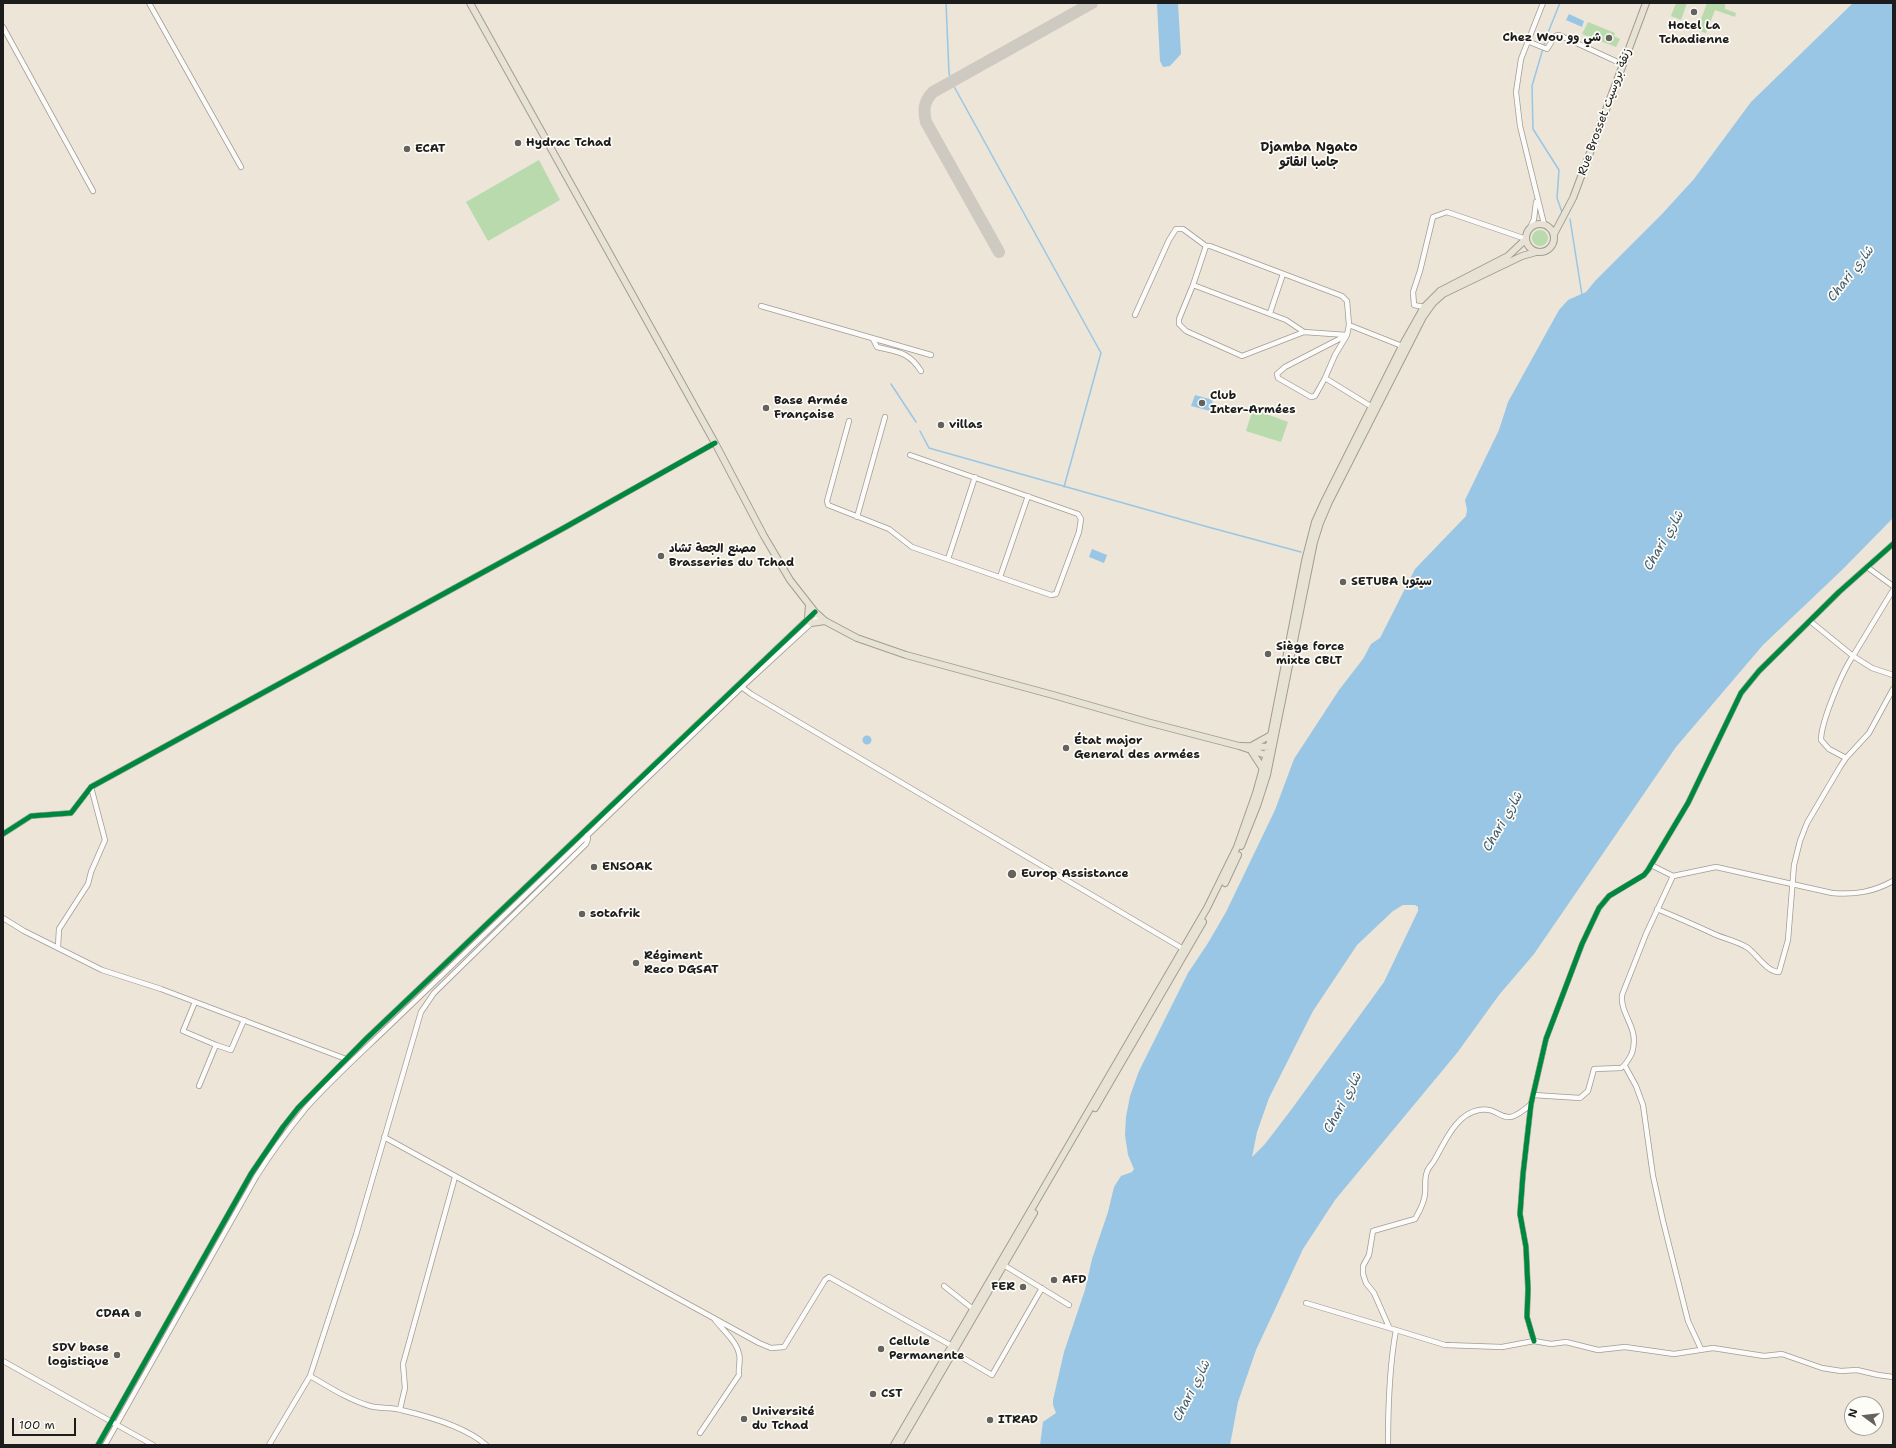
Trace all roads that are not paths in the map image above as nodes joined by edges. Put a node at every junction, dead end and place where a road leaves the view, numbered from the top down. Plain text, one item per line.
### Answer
1 (149, 3) edge
2 (470, 3) edge
3 (1543, 3) edge
4 (1646, 3) edge
5 (3, 28) edge
6 (1527, 41) junction
7 (1622, 64) junction
8 (240, 167) dead end
9 (1535, 190) junction
10 (93, 191) dead end
11 (1561, 220) junction
12 (1546, 224) junction
13 (1530, 228) junction
14 (1554, 234) junction
15 (1526, 238) junction
16 (1206, 246) junction
17 (1536, 252) junction
18 (1283, 274) junction
19 (1193, 285) junction
20 (761, 306) dead end
21 (1424, 307) junction
22 (1270, 314) junction
23 (1135, 315) dead end
24 (1349, 325) junction
25 (1304, 332) junction
26 (1347, 335) junction
27 (873, 339) junction
28 (1402, 346) junction
29 (930, 355) dead end
30 (921, 371) dead end
31 (1325, 378) junction
32 (1375, 404) junction
33 (885, 417) dead end
34 (849, 421) dead end
35 (715, 443) junction
36 (910, 455) dead end
37 (975, 478) junction
38 (1028, 496) junction
39 (857, 517) junction
40 (1893, 544) edge
41 (948, 559) junction
42 (1867, 567) junction
43 (1000, 577) junction
44 (1893, 586) edge
45 (1893, 590) edge
46 (809, 605) junction
47 (817, 614) junction
48 (810, 620) junction
49 (825, 621) junction
50 (1810, 621) junction
51 (1853, 656) junction
52 (1893, 675) edge
53 (740, 686) junction
54 (1893, 689) edge
55 (1271, 735) junction
56 (1271, 747) junction
57 (1252, 748) junction
58 (1269, 756) junction
59 (1846, 758) junction
60 (1263, 769) junction
61 (91, 787) junction
62 (3, 834) edge
63 (586, 835) junction
64 (1651, 865) junction
65 (1673, 876) junction
66 (1893, 881) edge
67 (1792, 883) junction
68 (1657, 909) junction
69 (3, 918) edge
70 (58, 947) junction
71 (1185, 949) junction
72 (195, 1002) junction
73 (244, 1020) junction
74 (216, 1045) junction
75 (346, 1059) junction
76 (1625, 1066) junction
77 (199, 1086) dead end
78 (1533, 1095) junction
79 (1531, 1104) junction
80 (384, 1137) junction
81 (455, 1177) junction
82 (1002, 1264) junction
83 (944, 1286) dead end
84 (1042, 1288) junction
85 (1306, 1303) dead end
86 (1069, 1305) dead end
87 (973, 1308) junction
88 (713, 1318) junction
89 (1389, 1327) junction
90 (1396, 1330) junction
91 (1534, 1341) junction
92 (952, 1349) junction
93 (1701, 1349) junction
94 (3, 1361) edge
95 (310, 1376) junction
96 (1893, 1377) edge
97 (400, 1409) junction
98 (111, 1421) junction
99 (116, 1424) junction
100 (700, 1433) dead end
101 (900, 1441) edge
102 (98, 1445) edge
103 (105, 1445) edge
104 (153, 1445) edge
105 (269, 1445) edge
106 (486, 1445) edge
107 (894, 1445) edge
108 (1388, 1445) edge

1 - 8 street
2 - 35 main road
3 - 6 street
4 - 7 main road, Rue Brosset زنقة بروسيت
5 - 10 street
6 - 7 street
6 - 9 street
7 - 11 main road, Rue Brosset زنقة بروسيت
9 - 12 street
9 - 13 street
11 - 12 main road
11 - 14 main road, Rue Brosset زنقة بروسيت
12 - 13 main road
12 - 14 main road
13 - 15 main road
14 - 17 main road
15 - 17 main road
15 - 21 main road
15 - 21 street
16 - 18 street
16 - 19 street
16 - 23 street
17 - 32 main road
18 - 22 street
18 - 24 street
19 - 22 street
19 - 25 street
20 - 27 street
21 - 28 main road
22 - 25 street
24 - 26 street
24 - 28 street
25 - 26 street
26 - 31 street
26 - 31 street
27 - 29 street
27 - 30 street
28 - 32 main road
31 - 32 street
32 - 55 main road
32 - 56 main road
33 - 39 street
34 - 39 street
35 - 46 main road
35 - 61 street
36 - 37 street
37 - 38 street
37 - 41 street
38 - 43 street
38 - 43 street
39 - 41 street
40 - 42 street
41 - 43 street
42 - 44 street
42 - 50 street
45 - 51 street
46 - 47 main road
46 - 48 main road
47 - 48 street
47 - 49 main road
48 - 49 main road
48 - 53 street
49 - 57 main road
50 - 51 street
50 - 64 street
51 - 52 street
51 - 59 street
53 - 63 street
53 - 71 street
54 - 59 street
55 - 56 main road
55 - 57 main road
56 - 57 main road
56 - 58 main road
57 - 58 main road
57 - 60 main road
58 - 60 main road
58 - 71 main road
59 - 67 street
60 - 71 main road
61 - 62 street
61 - 70 street
63 - 75 street
63 - 80 street
63 - 99 street
64 - 65 street
64 - 78 street
65 - 67 street
65 - 68 street
66 - 67 street
67 - 68 street
68 - 76 street
69 - 70 street
70 - 72 street
71 - 82 main road
72 - 73 street
72 - 74 street
73 - 74 street
73 - 75 street
74 - 77 street
75 - 98 street
76 - 78 street
76 - 93 street
78 - 79 street
79 - 89 street
79 - 91 street
80 - 81 street
80 - 95 street
81 - 88 street
81 - 97 street
82 - 84 street
82 - 87 main road
82 - 92 main road
83 - 87 street
84 - 86 street
84 - 92 street
85 - 89 street
87 - 92 main road
88 - 92 street
88 - 100 street
89 - 90 street
90 - 91 street
90 - 108 street
91 - 93 street
92 - 101 main road
93 - 96 street
94 - 98 street
95 - 97 street
95 - 105 street
97 - 106 street
98 - 99 street
98 - 102 street
99 - 103 street
99 - 104 street
101 - 107 main road

